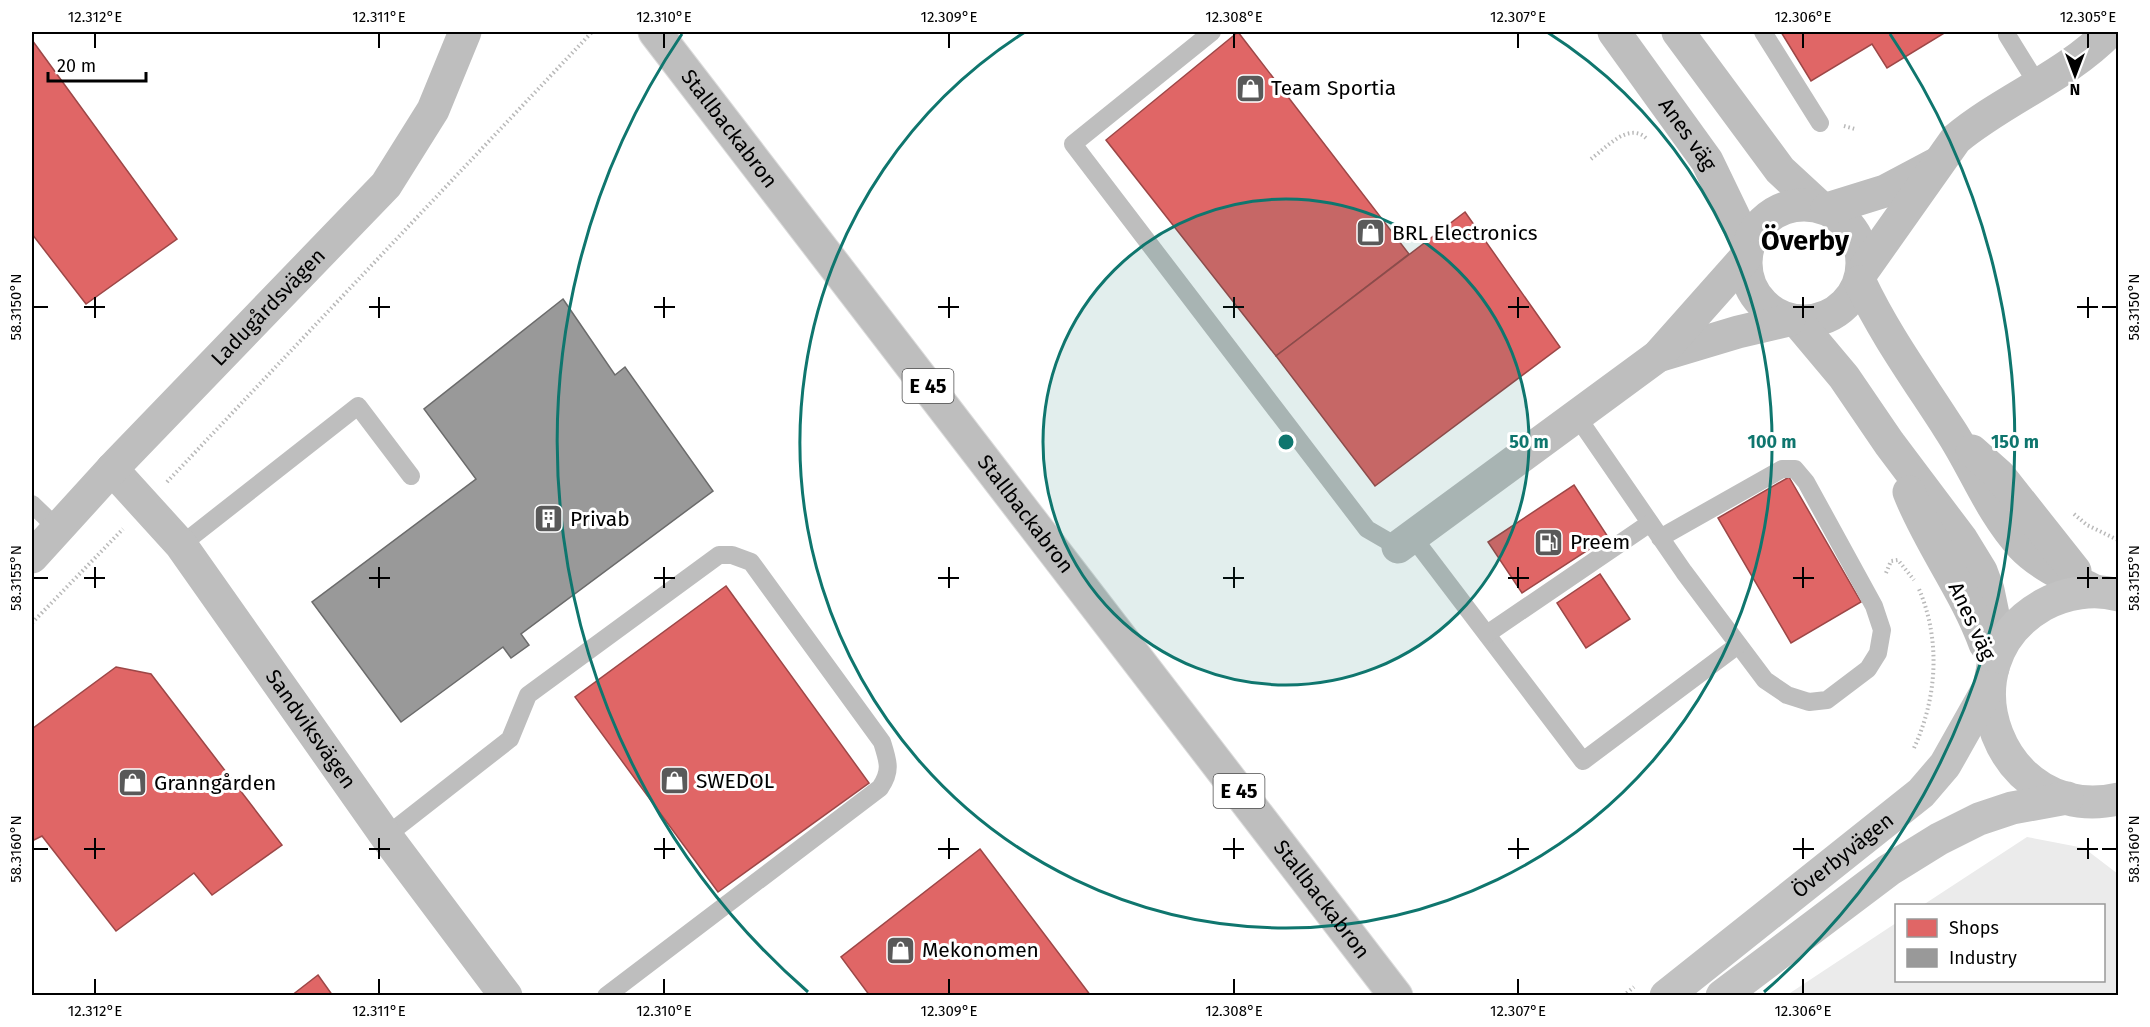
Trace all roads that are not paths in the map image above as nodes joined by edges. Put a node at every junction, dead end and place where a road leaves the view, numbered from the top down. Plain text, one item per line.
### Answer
1 (465, 32) edge
2 (655, 32) edge
3 (1212, 32) edge
4 (1614, 32) edge
5 (1678, 32) edge
6 (1763, 32) edge
7 (2109, 32) edge
8 (2007, 35) dead end
9 (2118, 46) edge
10 (2079, 60) junction
11 (2038, 85) junction
12 (1820, 123) dead end
13 (1936, 164) junction
14 (1823, 208) junction
15 (1747, 252) junction
16 (1861, 277) junction
17 (1793, 321) junction
18 (1658, 356) junction
19 (1576, 415) junction
20 (112, 469) junction
21 (411, 476) dead end
22 (32, 504) edge
23 (58, 529) junction
24 (1655, 531) junction
25 (1405, 541) junction
26 (181, 545) junction
27 (32, 557) edge
28 (2111, 593) edge
29 (1487, 634) junction
30 (1738, 645) junction
31 (1991, 678) junction
32 (2092, 800) edge
33 (2118, 823) edge
34 (386, 836) junction
35 (1654, 988) edge
36 (506, 996) edge
37 (606, 996) edge
38 (1396, 996) edge
39 (1722, 996) edge

1 - 20 main road, Ladugårdsvägen
2 - 38 main road, Stallbackabron / E 45
3 - 25 lane
4 - 15 main road, Anes väg
5 - 14 main road
6 - 12 lane
7 - 10 main road
8 - 11 lane
9 - 10 main road
10 - 11 main road
11 - 13 main road
13 - 14 main road
13 - 16 main road
14 - 15 main road
14 - 16 main road
15 - 17 main road
15 - 18 main road
16 - 17 main road
16 - 28 main road
17 - 18 main road
17 - 31 main road, Anes väg
18 - 19 main road
19 - 24 lane
19 - 25 main road
20 - 23 main road, Ladugårdsvägen
20 - 26 main road, Sandviksvägen
21 - 26 lane
22 - 23 lane
23 - 27 main road, Ladugårdsvägen
24 - 29 lane
24 - 30 lane
24 - 30 lane
25 - 29 lane
26 - 34 main road, Sandviksvägen
28 - 31 main road, Överbyvägen
29 - 30 lane
31 - 32 main road, Överbyvägen
31 - 35 main road, Överbyvägen
32 - 33 main road, Överbyvägen
32 - 39 main road, Överbyvägen
34 - 36 main road, Sandviksvägen
34 - 37 lane

